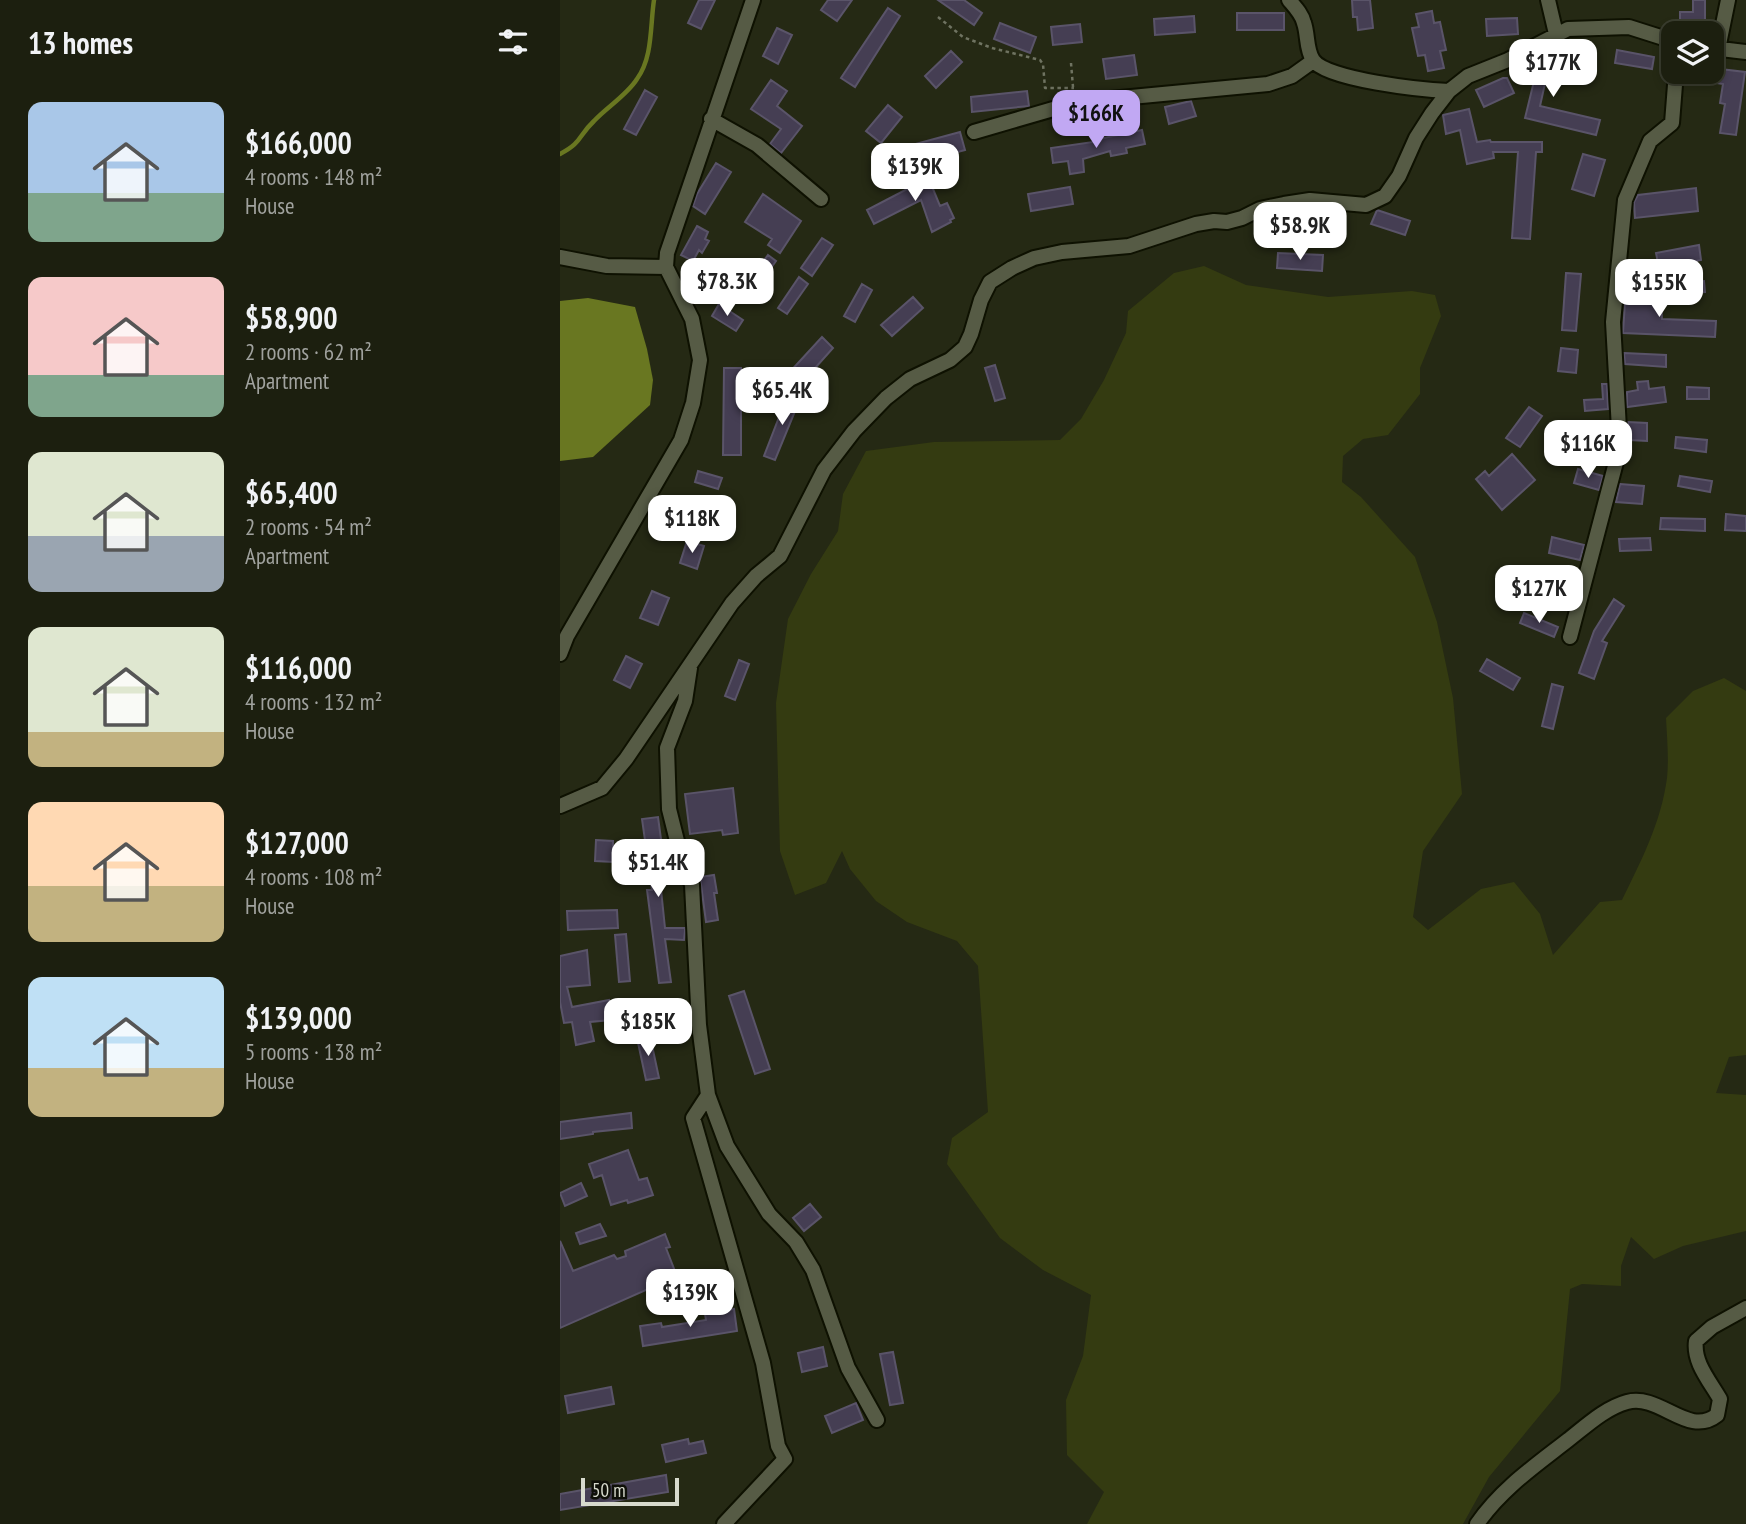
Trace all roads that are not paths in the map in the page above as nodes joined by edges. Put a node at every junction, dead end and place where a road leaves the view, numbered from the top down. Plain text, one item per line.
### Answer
1 (753, 0) edge
2 (1289, 0) edge
3 (1548, 0) edge
4 (1728, 0) edge
5 (1722, 21) edge
6 (1556, 34) junction
7 (1661, 37) edge
8 (1724, 49) edge
9 (1746, 52) edge
10 (1313, 61) junction
11 (1675, 84) edge
12 (1449, 91) junction
13 (711, 119) junction
14 (974, 132) dead end
15 (821, 199) dead end
16 (560, 257) edge
17 (666, 267) junction
18 (1570, 637) dead end
19 (560, 654) edge
20 (690, 667) junction
21 (560, 806) edge
22 (708, 1095) junction
23 (1746, 1308) edge
24 (877, 1420) dead end
25 (724, 1524) edge
26 (1477, 1524) edge

1 - 13 street
2 - 10 street
3 - 6 street
4 - 5 street
6 - 7 street
6 - 12 street
8 - 9 street
10 - 12 street
10 - 14 street
11 - 18 street
12 - 20 street
13 - 15 street
13 - 17 street
16 - 17 street
17 - 19 street
20 - 21 street
20 - 22 street
22 - 24 street
22 - 25 street
23 - 26 street

